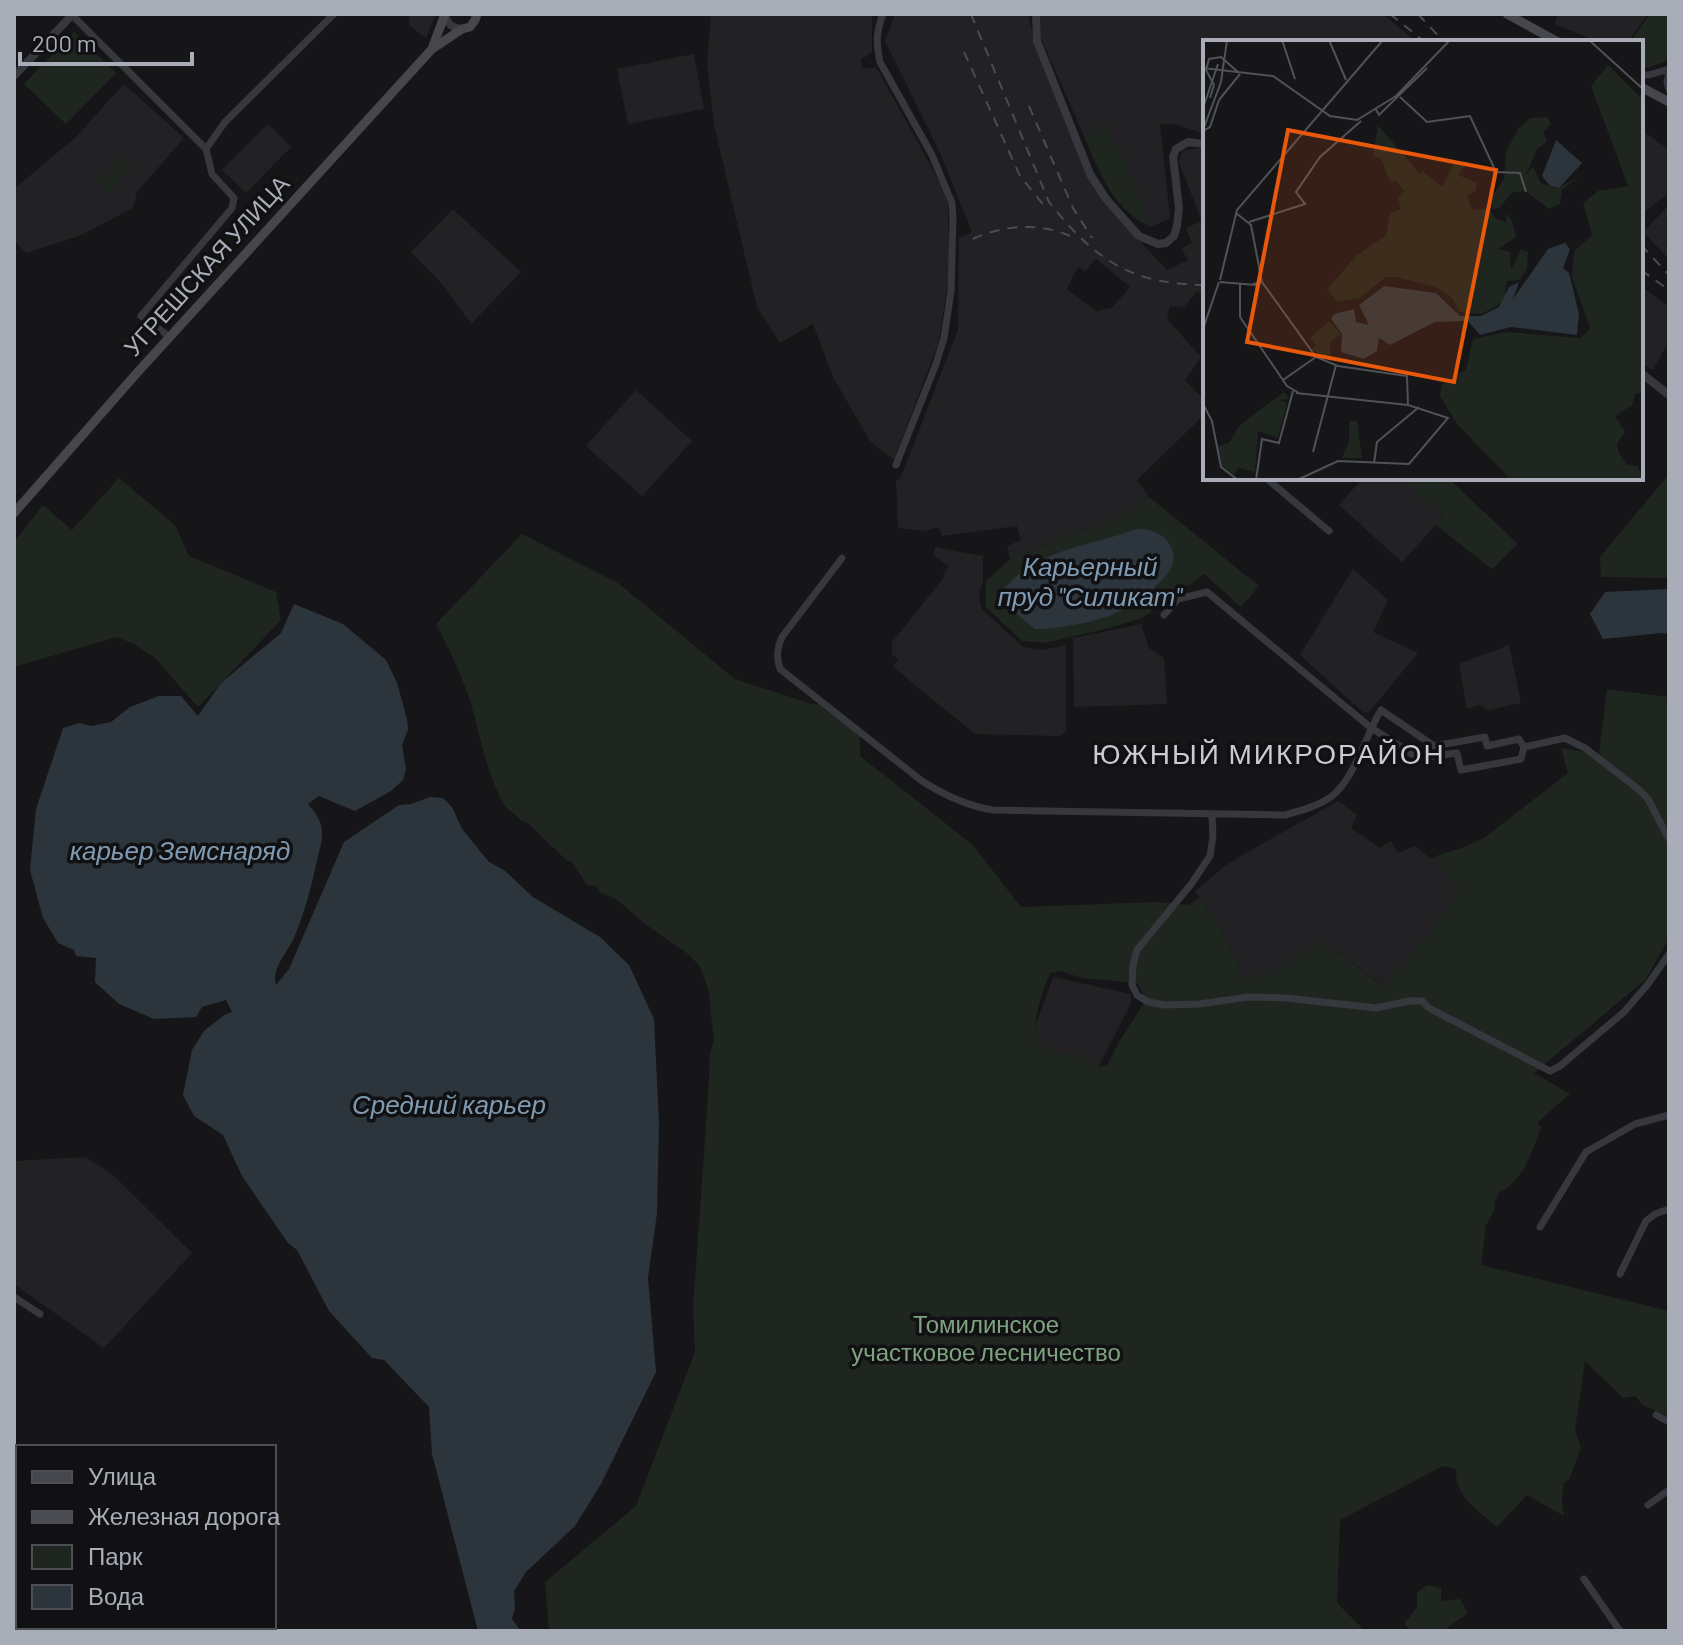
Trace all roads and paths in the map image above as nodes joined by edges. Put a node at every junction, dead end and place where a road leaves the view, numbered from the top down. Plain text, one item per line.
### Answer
1 (334, 14) edge
2 (445, 14) edge
3 (485, 14) edge
4 (883, 14) edge
5 (1036, 14) edge
6 (1507, 14) edge
7 (72, 15) edge
8 (475, 18) edge
9 (462, 29) junction
10 (1554, 40) edge
11 (432, 49) junction
12 (1669, 71) edge
13 (1643, 75) edge
14 (14, 76) edge
15 (1643, 88) edge
16 (1669, 90) edge
17 (1669, 102) edge
18 (1203, 144) edge
19 (206, 149) junction
20 (170, 337) junction
21 (1643, 375) edge
22 (1669, 395) edge
23 (896, 465) dead end
24 (1268, 480) edge
25 (14, 513) edge
26 (1329, 531) dead end
27 (842, 558) dead end
28 (1164, 615) dead end
29 (1370, 727) junction
30 (1524, 747) junction
31 (1212, 814) junction
32 (1669, 839) edge
33 (1669, 954) edge
34 (1669, 1115) edge
35 (1669, 1209) edge
36 (1540, 1227) dead end
37 (1620, 1274) dead end
38 (14, 1297) edge
39 (40, 1314) dead end
40 (1656, 1415) dead end
41 (1669, 1422) edge
42 (1669, 1490) edge
43 (1648, 1505) dead end
44 (1584, 1579) dead end
45 (1620, 1631) edge

1 - 19 street
2 - 9 street, УГРЕШСКАЯ УЛИЦА
2 - 11 main road, УГРЕШСКАЯ УЛИЦА
3 - 8 street
4 - 23 street
5 - 18 street
6 - 10 main road
7 - 14 street
7 - 19 street
8 - 9 main road, УГРЕШСКАЯ УЛИЦА
9 - 11 main road, УГРЕШСКАЯ УЛИЦА
11 - 20 main road, УГРЕШСКАЯ УЛИЦА
12 - 13 street
12 - 16 street
15 - 17 main road
19 - 20 street
20 - 25 main road, УГРЕШСКАЯ УЛИЦА
21 - 22 street
24 - 26 street
27 - 31 street
28 - 29 street
29 - 30 street
29 - 30 street
29 - 31 street
30 - 32 street
31 - 33 street
34 - 36 street
35 - 37 street
38 - 39 street
40 - 41 street
42 - 43 street
44 - 45 street

